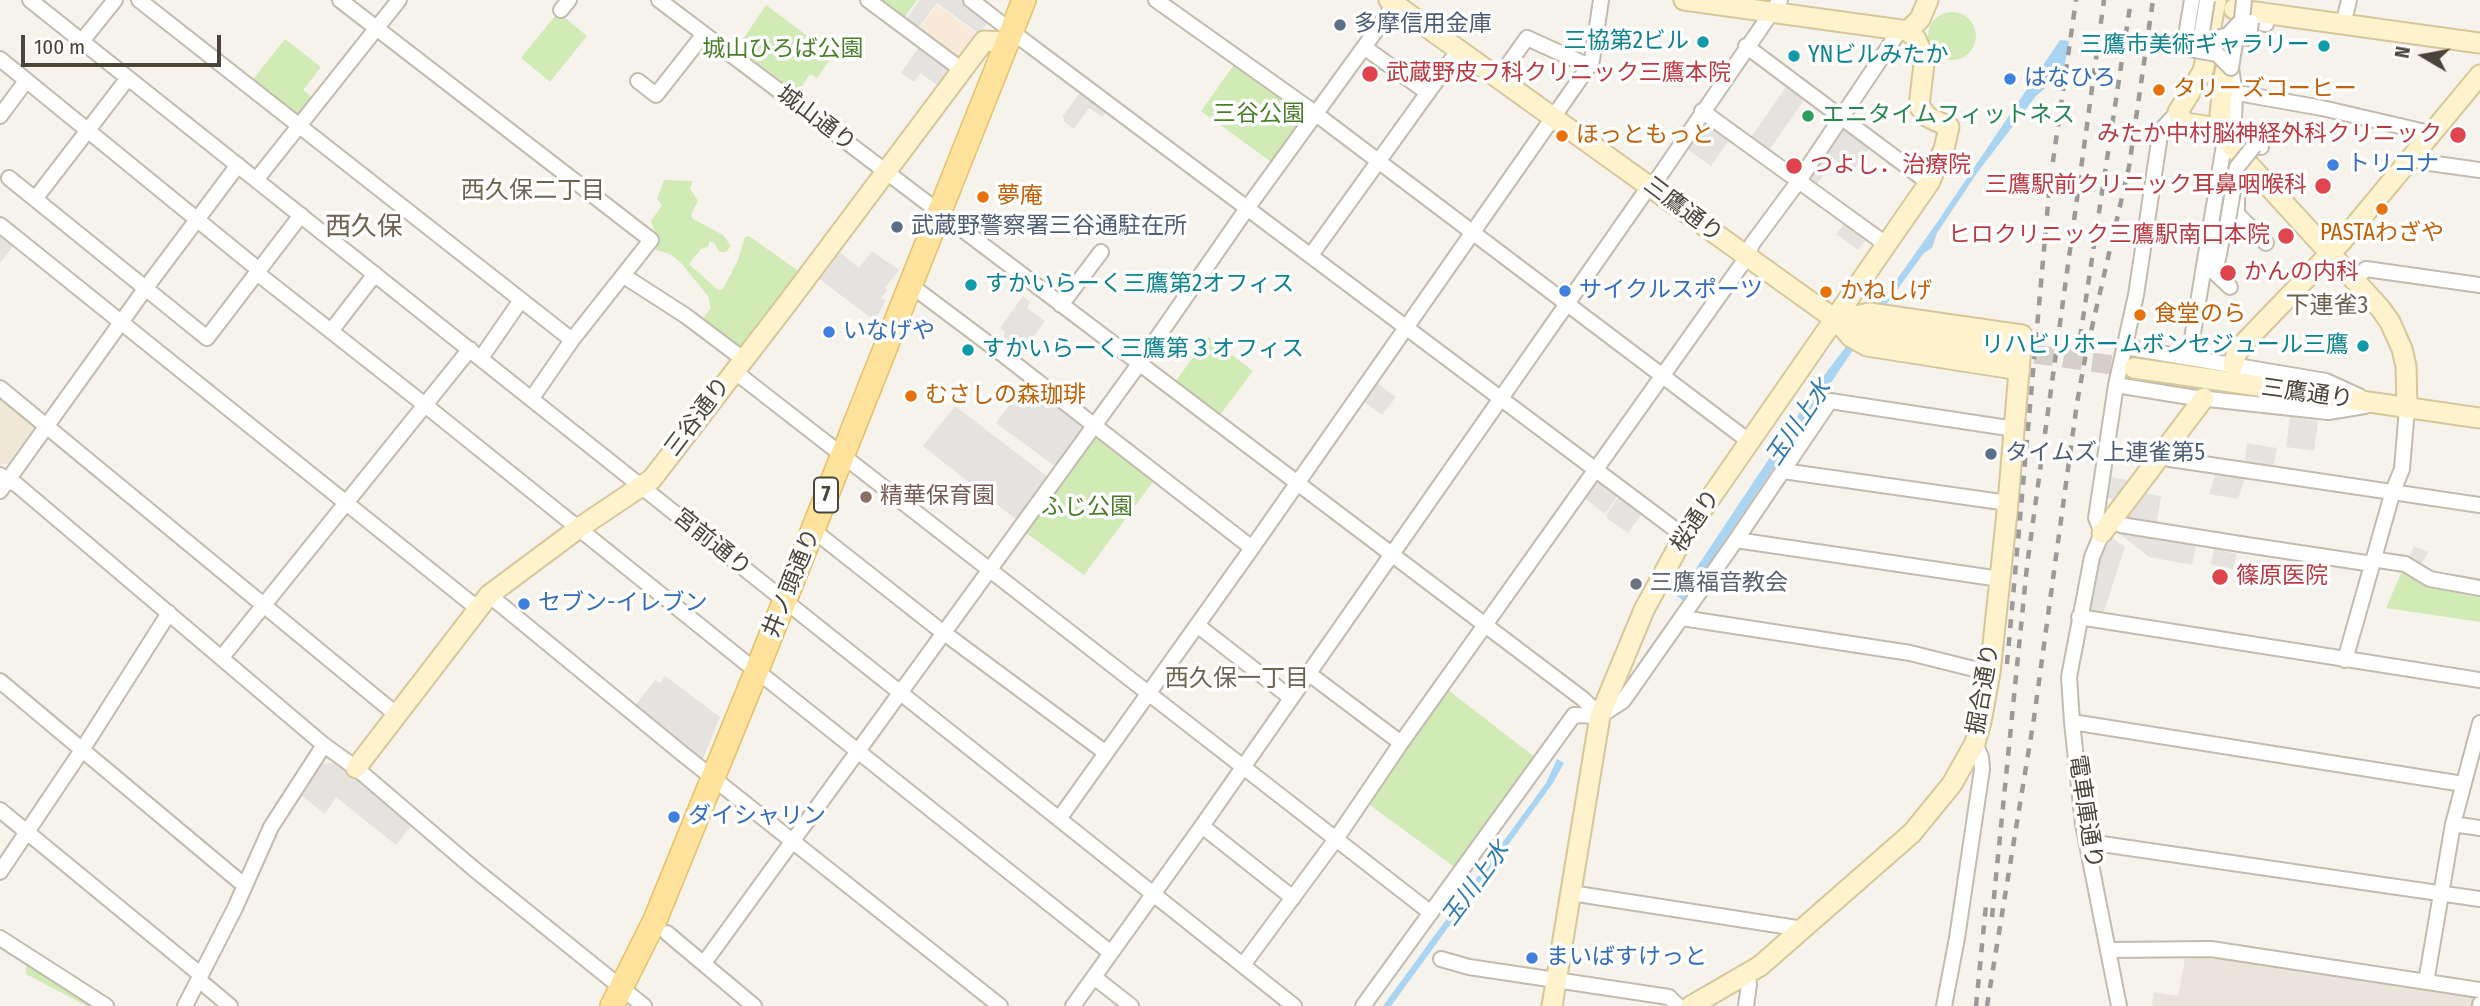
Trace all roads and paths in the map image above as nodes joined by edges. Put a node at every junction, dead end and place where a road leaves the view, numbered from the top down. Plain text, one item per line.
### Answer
1 (30, 0) edge
2 (115, 0) edge
3 (139, 0) edge
4 (340, 0) edge
5 (399, 0) edge
6 (659, 0) edge
7 (868, 0) edge
8 (971, 0) edge
9 (1024, 0) edge
10 (1156, 0) edge
11 (1601, 0) edge
12 (1684, 0) edge
13 (1928, 0) edge
14 (2192, 0) edge
15 (2207, 0) edge
16 (2349, 0) edge
17 (1392, 1) edge
18 (1776, 6) edge
19 (2343, 25) junction
20 (376, 28) junction
21 (2237, 28) edge
22 (1904, 31) junction
23 (1006, 32) junction
24 (704, 34) junction
25 (2212, 35) junction
26 (82, 41) junction
27 (2480, 43) edge
28 (1746, 46) junction
29 (1364, 47) junction
30 (1460, 48) junction
31 (0, 60) edge
32 (2205, 62) dead end
33 (1589, 66) junction
34 (962, 70) junction
35 (2480, 75) edge
36 (1499, 77) junction
37 (128, 78) junction
38 (26, 81) junction
39 (638, 81) dead end
40 (1427, 93) junction
41 (2243, 94) dead end
42 (1702, 111) junction
43 (2178, 112) junction
44 (1316, 114) junction
45 (0, 116) edge
46 (1841, 117) junction
47 (1554, 118) junction
48 (300, 125) junction
49 (2219, 129) junction
50 (86, 132) junction
51 (2428, 137) junction
52 (2412, 157) junction
53 (1377, 162) junction
54 (238, 165) junction
55 (2480, 170) edge
56 (885, 172) junction
57 (9, 178) dead end
58 (256, 180) junction
59 (1798, 182) junction
60 (1929, 183) junction
61 (1651, 186) junction
62 (35, 199) junction
63 (1248, 207) junction
64 (2233, 207) junction
65 (940, 214) junction
66 (301, 215) junction
67 (197, 220) junction
68 (0, 225) edge
69 (1472, 233) junction
70 (2266, 243) dead end
71 (1887, 245) junction
72 (1101, 252) dead end
73 (2330, 254) junction
74 (1311, 255) junction
75 (1747, 257) junction
76 (258, 272) junction
77 (375, 274) junction
78 (624, 276) junction
79 (2354, 279) junction
80 (2480, 285) edge
81 (910, 287) junction
82 (2230, 287) dead end
83 (145, 289) junction
84 (522, 300) junction
85 (1566, 303) junction
86 (1061, 305) junction
87 (1836, 320) junction
88 (121, 323) junction
89 (1406, 327) junction
90 (331, 331) junction
91 (572, 340) junction
92 (2125, 347) junction
93 (2006, 350) tunnel mouth
94 (475, 354) junction
95 (2189, 357) junction
96 (1139, 364) junction
97 (738, 365) junction
98 (2233, 365) junction
99 (2134, 368) tunnel mouth
100 (2020, 370) junction
101 (1661, 376) junction
102 (2116, 384) junction
103 (0, 388) edge
104 (1500, 397) junction
105 (532, 398) junction
106 (2204, 398) junction
107 (2376, 404) junction
108 (425, 405) junction
109 (2407, 408) junction
110 (2480, 418) edge
111 (1094, 426) junction
112 (45, 427) junction
113 (2015, 429) junction
114 (1750, 442) junction
115 (842, 454) junction
116 (2162, 455) junction
117 (1596, 468) junction
118 (1783, 471) junction
119 (2, 482) edge
120 (1298, 483) junction
121 (641, 485) junction
122 (2393, 491) junction
123 (346, 503) junction
124 (2008, 503) junction
125 (2480, 505) edge
126 (2107, 526) junction
127 (579, 528) junction
128 (813, 530) junction
129 (1684, 536) junction
130 (1736, 540) junction
131 (1252, 548) junction
132 (1391, 553) junction
133 (2372, 561) junction
134 (990, 570) junction
135 (2000, 579) junction
136 (2480, 588) edge
137 (483, 601) junction
138 (784, 601) junction
139 (264, 605) junction
140 (169, 613) junction
141 (2079, 617) junction
142 (1682, 618) junction
143 (1197, 625) junction
144 (1485, 626) junction
145 (944, 632) junction
146 (222, 657) junction
147 (2344, 660) junction
148 (746, 663) dead end
149 (1308, 673) junction
150 (1990, 673) junction
151 (766, 678) dead end
152 (2480, 680) edge
153 (0, 681) edge
154 (899, 693) junction
155 (1149, 693) junction
156 (1291, 698) junction
157 (397, 715) junction
158 (1600, 716) junction
159 (2071, 722) junction
160 (2479, 733) edge
161 (1401, 743) junction
162 (1975, 743) junction
163 (324, 745) junction
164 (82, 750) junction
165 (859, 751) junction
166 (1106, 753) junction
167 (1242, 766) junction
168 (356, 768) junction
169 (713, 777) junction
170 (2463, 784) junction
171 (0, 810) edge
172 (1059, 819) junction
173 (2452, 824) junction
174 (1202, 826) junction
175 (2480, 828) edge
176 (27, 832) junction
177 (1336, 839) junction
178 (794, 841) junction
179 (2088, 842) junction
180 (0, 872) edge
181 (245, 886) junction
182 (1571, 893) junction
183 (2441, 893) junction
184 (1153, 894) junction
185 (1293, 898) junction
186 (2480, 899) edge
187 (1431, 913) junction
188 (1803, 929) junction
189 (667, 933) dead end
190 (0, 938) edge
191 (2110, 950) junction
192 (1111, 953) junction
193 (1441, 959) dead end
194 (704, 963) junction
195 (1243, 965) junction
196 (1747, 973) junction
197 (1094, 976) junction
198 (200, 978) junction
199 (1556, 981) junction
200 (2426, 982) junction
201 (2480, 990) edge
202 (617, 997) edge
203 (106, 1006) edge
204 (185, 1006) edge
205 (230, 1006) edge
206 (645, 1006) edge
207 (754, 1006) edge
208 (1000, 1006) edge
209 (1073, 1006) edge
210 (1131, 1006) edge
211 (1294, 1006) edge
212 (1363, 1006) edge
213 (1552, 1006) edge
214 (1678, 1006) edge
215 (1691, 1006) edge
216 (1746, 1006) edge
217 (1944, 1006) edge
218 (2119, 1006) edge

1 - 26 street, 宮前通り
2 - 26 street
3 - 48 street
4 - 20 street
5 - 20 street
6 - 24 street, 城山通り
7 - 34 street
8 - 23 street
9 - 23 main road, 井ノ頭通り / 7
10 - 44 street
11 - 33 street
12 - 18 street
13 - 22 street
14 - 21 street, bridge
15 - 25 street, bridge
16 - 19 street
17 - 29 street
17 - 30 street, 三鷹通り
18 - 22 street
18 - 28 street
19 - 21 street
19 - 27 street
20 - 48 street
20 - 78 street
21 - 25 street
21 - 25 street, bridge
21 - 25 street, bridge
21 - 49 street
21 - 64 street, bridge
22 - 46 street
22 - 60 street, 桜通り
23 - 34 street, 三谷通り
23 - 63 street
23 - 65 main road, 井ノ頭通り / 7
24 - 39 street
24 - 56 street, 城山通り
26 - 37 street, 宮前通り
28 - 42 street
28 - 46 street
29 - 40 street
29 - 44 street
30 - 36 street, 三鷹通り
30 - 40 street
31 - 38 street
32 - 43 street
33 - 36 street
33 - 47 street
34 - 56 street, 三谷通り
35 - 51 street
36 - 47 street, 三鷹通り
37 - 50 street
37 - 54 street, 宮前通り
38 - 45 street
38 - 50 street
40 - 53 street
41 - 51 street
42 - 59 street
42 - 61 street
43 - 49 street
43 - 92 street
44 - 53 street
44 - 63 street
46 - 59 street
46 - 60 street
47 - 61 street, 三鷹通り
47 - 69 street
48 - 58 street
48 - 84 street
49 - 73 street
49 - 95 street
50 - 62 street
50 - 67 street
51 - 52 street
52 - 55 street
52 - 73 street
53 - 69 street
53 - 74 street
54 - 58 street, 宮前通り
54 - 67 street
56 - 65 street, 城山通り
56 - 97 street, 三谷通り
57 - 62 street
58 - 66 street, 宮前通り
59 - 71 street
59 - 75 street
60 - 71 street, 桜通り
61 - 75 street, 三鷹通り
61 - 85 street
62 - 83 street
63 - 74 street
63 - 96 street
64 - 70 street
64 - 82 street, bridge
65 - 81 main road, 井ノ頭通り / 7
65 - 86 street, 城山通り
66 - 76 street
66 - 77 street, 宮前通り
67 - 76 street
67 - 83 street
68 - 88 street
69 - 85 street
69 - 89 street
71 - 87 street, 桜通り
72 - 86 street
73 - 79 street
73 - 98 street
74 - 89 street
75 - 87 street, 三鷹通り
75 - 101 street
76 - 83 street
76 - 90 street
77 - 90 street
77 - 94 street, 宮前通り
78 - 91 street
78 - 97 street
79 - 80 street
79 - 109 street
81 - 111 street
81 - 115 main road, 井ノ頭通り / 7
83 - 88 street
84 - 91 street
84 - 94 street
85 - 101 street
85 - 104 street
86 - 96 street, 城山通り
87 - 93 street, 三鷹通り
87 - 100 street
87 - 100 street, 掘合通り
87 - 114 street, 桜通り
88 - 112 street
88 - 123 street
89 - 104 street
89 - 120 street
90 - 108 street
91 - 105 street
92 - 95 street
92 - 102 street
94 - 105 street, 宮前通り
94 - 108 street
95 - 98 street
96 - 111 street
96 - 120 street, 城山通り
97 - 115 street
97 - 121 street, 三谷通り
98 - 107 street
99 - 107 street, 三鷹通り
100 - 113 street, 掘合通り
101 - 114 street
101 - 117 street
102 - 106 street
102 - 126 street
103 - 112 street
104 - 117 street
104 - 132 street
105 - 121 street, 宮前通り
106 - 107 street
106 - 116 street
107 - 109 street, 三鷹通り
108 - 123 street
108 - 127 street
109 - 110 street, 三鷹通り
109 - 122 street
111 - 131 street
111 - 134 street
112 - 119 street
112 - 139 street
113 - 118 street
113 - 124 street, 掘合通り
114 - 129 street, 桜通り
115 - 128 main road, 井ノ頭通り / 7
115 - 134 street
116 - 122 street
116 - 126 street
117 - 129 street
117 - 144 street
118 - 124 street
118 - 130 street
119 - 140 street
120 - 131 street
120 - 132 street, 城山通り
121 - 127 street, 三谷通り
121 - 138 street, 宮前通り
122 - 125 street
122 - 133 street
123 - 137 street
123 - 139 street
124 - 135 street, 掘合通り
126 - 133 street
126 - 141 street, 電車庫通り
127 - 137 street, 三谷通り
127 - 148 street
128 - 138 main road, 井ノ頭通り / 7
128 - 145 street
129 - 158 street, 桜通り
130 - 135 street
130 - 142 street
131 - 143 street
132 - 144 street, 城山通り
132 - 149 street
133 - 136 street
133 - 147 street
134 - 145 street
134 - 155 street
135 - 150 street, 掘合通り
137 - 157 street, 三谷通り
137 - 169 street
138 - 154 street, 宮前通り
138 - 169 main road, 井ノ頭通り / 7
139 - 146 street
139 - 157 street
140 - 146 street
140 - 164 street
141 - 147 street
141 - 159 street, 電車庫通り
142 - 150 street
142 - 158 street
143 - 155 street
143 - 156 street
144 - 158 street, 城山通り
144 - 161 street
145 - 154 street
145 - 166 street
146 - 163 street
147 - 152 street
149 - 156 street
149 - 161 street
150 - 162 street, 掘合通り
151 - 165 street
153 - 164 street
154 - 165 street
154 - 172 street, 宮前通り
155 - 166 street
155 - 167 street
156 - 167 street
157 - 168 street, 三谷通り
158 - 182 street, 桜通り
158 - 187 street
159 - 170 street
159 - 179 street, 電車庫通り
160 - 170 street
161 - 177 street
162 - 188 street, 掘合通り
162 - 217 street
163 - 168 street
163 - 181 street
164 - 176 street
164 - 181 street
165 - 178 street
165 - 192 street
166 - 172 street
167 - 174 street
167 - 177 street
168 - 202 street
169 - 178 street
169 - 202 main road, 井ノ頭通り / 7
170 - 173 street
171 - 176 street
172 - 184 street, 宮前通り
173 - 175 street
173 - 183 street
174 - 184 street
174 - 185 street
176 - 180 street
176 - 198 street
177 - 185 street
177 - 187 street
178 - 194 street
178 - 208 street
179 - 183 street
179 - 191 street, 電車庫通り
181 - 198 street
182 - 188 street
182 - 199 street, 桜通り
183 - 186 street
183 - 200 street
184 - 192 street
184 - 195 street, 宮前通り
185 - 195 street
187 - 212 street
188 - 196 street, 掘合通り
189 - 194 street
190 - 203 street
191 - 200 street
191 - 218 street, 電車庫通り
192 - 197 street
193 - 199 street
194 - 207 street
195 - 211 street, 宮前通り
196 - 215 street, 掘合通り
196 - 216 street
197 - 209 street
197 - 210 street
198 - 204 street
198 - 205 street
199 - 213 street, 桜通り
199 - 214 street
200 - 201 street
202 - 206 street

